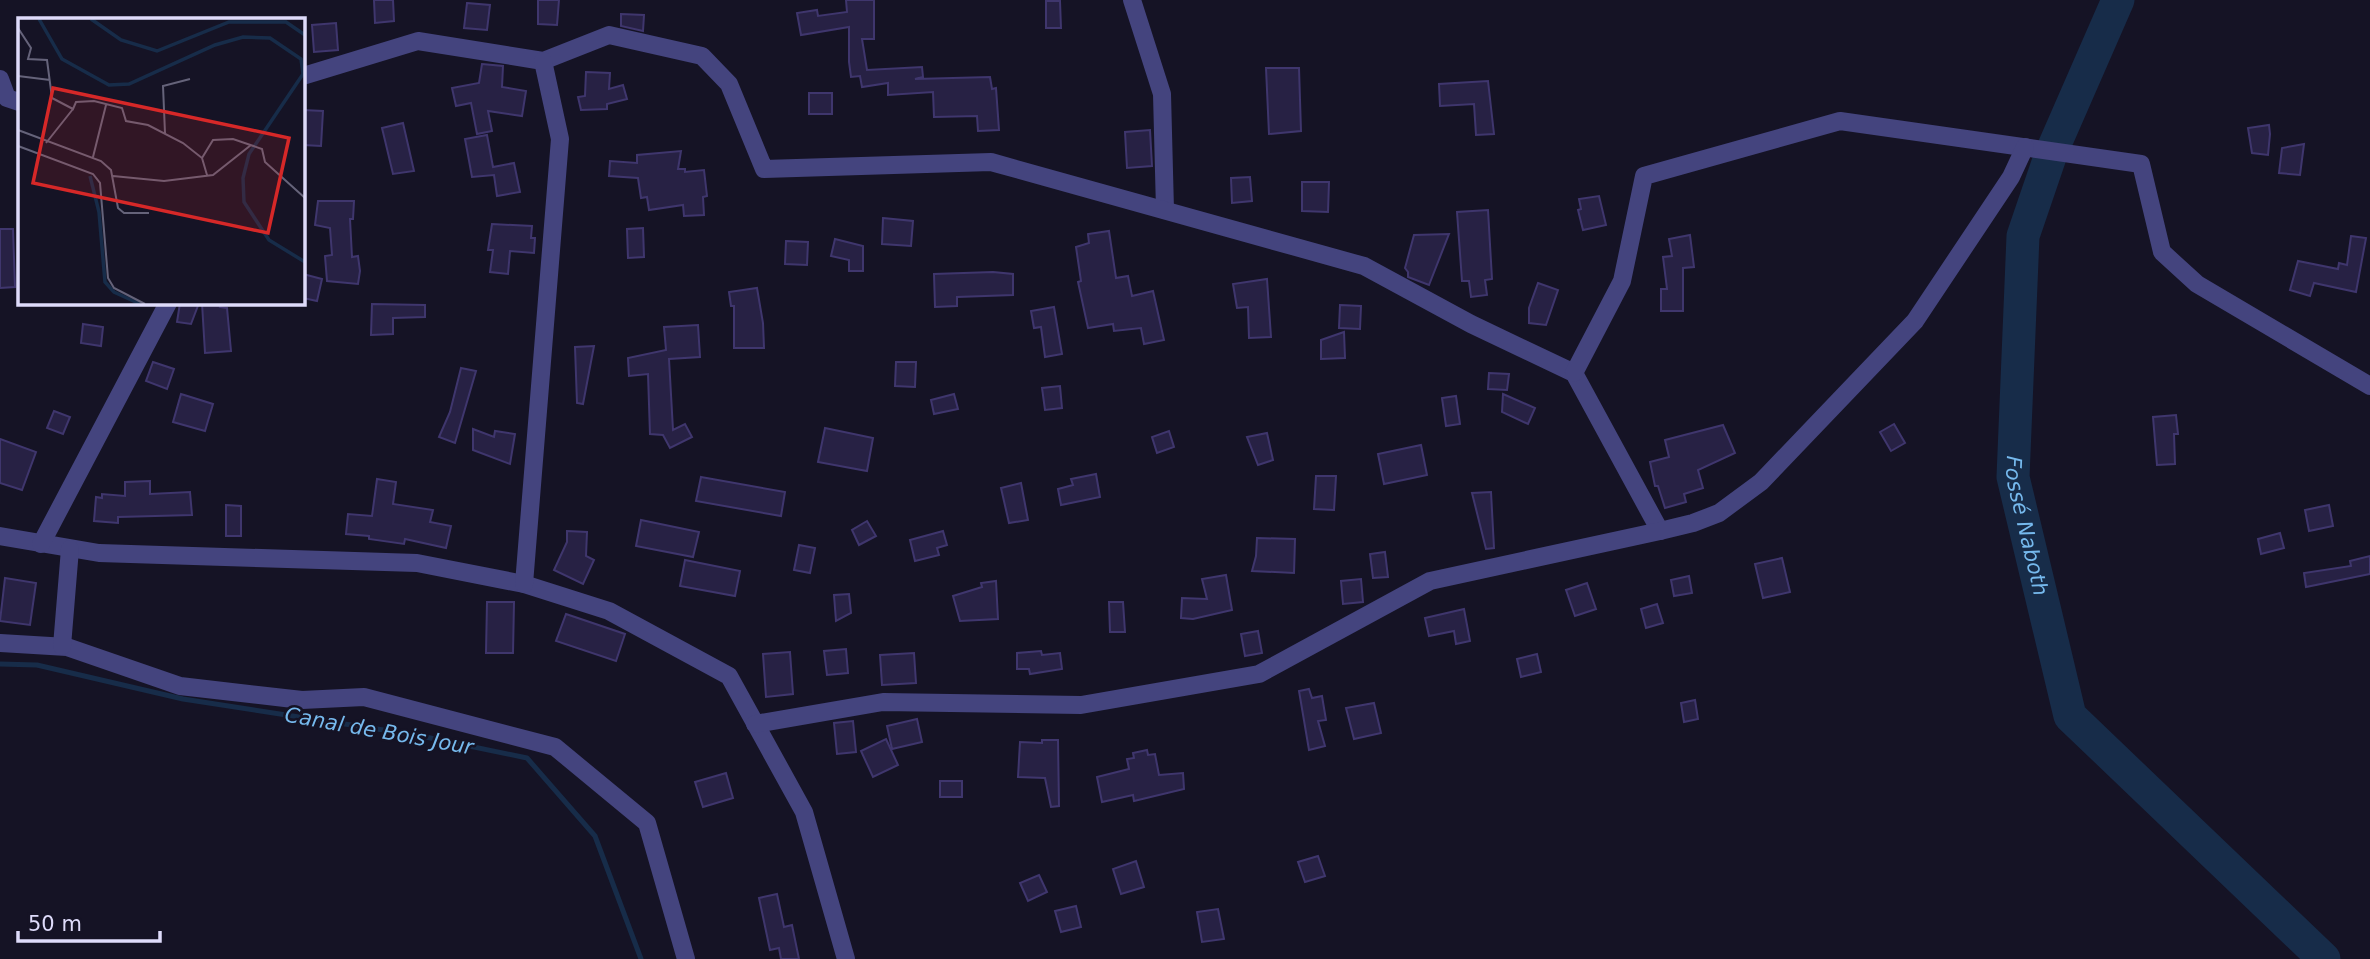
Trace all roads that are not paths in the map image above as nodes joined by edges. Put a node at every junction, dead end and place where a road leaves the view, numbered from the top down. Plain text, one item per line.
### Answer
1 (1132, 0) edge
2 (544, 61) junction
3 (304, 76) edge
4 (0, 79) edge
5 (18, 102) edge
6 (2025, 148) junction
7 (1165, 210) junction
8 (167, 304) edge
9 (1574, 373) junction
10 (2370, 386) edge
11 (1660, 531) junction
12 (0, 536) edge
13 (41, 544) junction
14 (70, 549) junction
15 (524, 584) junction
16 (0, 643) edge
17 (62, 646) junction
18 (755, 724) junction
19 (686, 959) edge
20 (846, 959) edge

1 - 7 street
2 - 3 street
2 - 7 street
2 - 15 street
4 - 5 street
6 - 9 street
6 - 10 street
6 - 11 street
7 - 9 street
8 - 13 street
9 - 11 street
11 - 18 street
12 - 13 street
13 - 14 street
14 - 15 street
14 - 17 street
15 - 18 street
16 - 17 street
17 - 19 street
18 - 20 street

